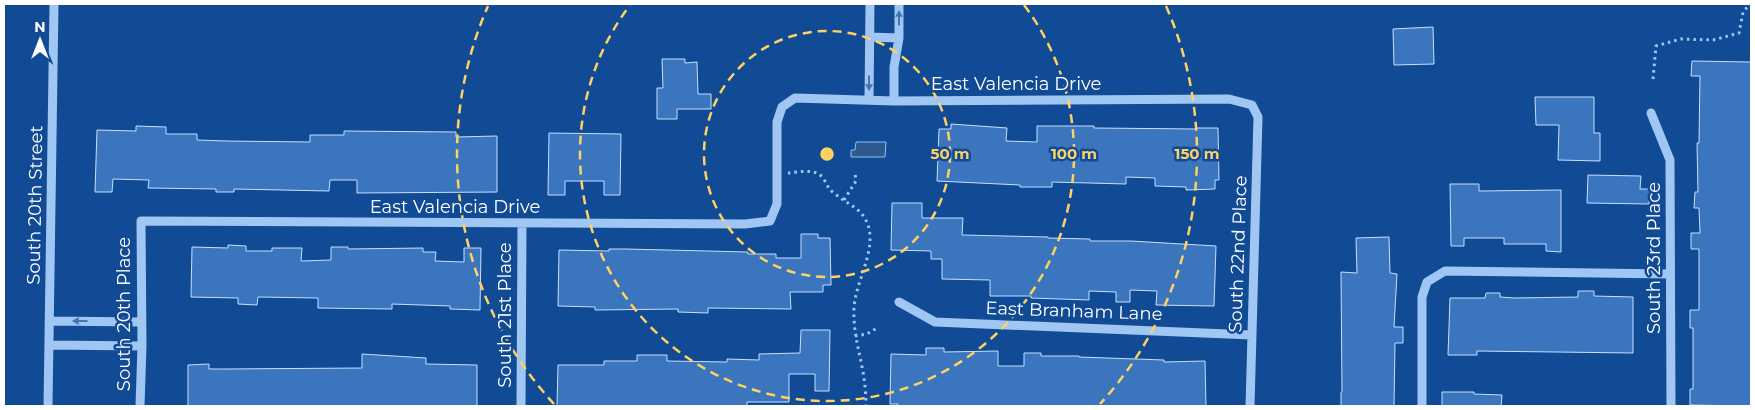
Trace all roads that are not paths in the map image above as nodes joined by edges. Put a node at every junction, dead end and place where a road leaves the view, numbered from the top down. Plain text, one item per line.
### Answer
1 (54, 4) edge
2 (870, 4) edge
3 (899, 4) edge
4 (869, 37) junction
5 (899, 38) junction
6 (869, 100) junction
7 (894, 101) junction
8 (1252, 105) joint
9 (1651, 113) dead end
10 (141, 221) joint
11 (522, 224) junction
12 (1670, 274) junction
13 (899, 302) dead end
14 (49, 321) junction
15 (141, 322) junction
16 (1252, 335) junction
17 (49, 345) junction
18 (142, 346) junction
19 (48, 406) edge
20 (140, 406) edge
21 (521, 406) edge
22 (1250, 406) edge
23 (1422, 406) edge
24 (1670, 406) edge

1 - 14 street, South 20th Street
2 - 4 street
5 -> 3 street
4 - 5 street
4 -> 6 street
5 - 7 street
6 - 7 street, East Valencia Drive
6 - 11 street, East Valencia Drive
7 - 8 street, East Valencia Drive
8 - 16 street, South 22nd Place
9 - 12 street, South 23rd Place
10 - 11 street, East Valencia Drive
10 - 15 street, South 20th Place
11 - 21 street, South 21st Place
12 - 23 street
12 - 24 street, South 23rd Place
13 - 16 street, East Branham Lane
15 -> 14 street
14 - 17 street, South 20th Street
15 - 18 street, South 20th Place
16 - 22 street, South 22nd Place
17 - 18 street
17 - 19 street, South 20th Street
18 - 20 street, South 20th Place

